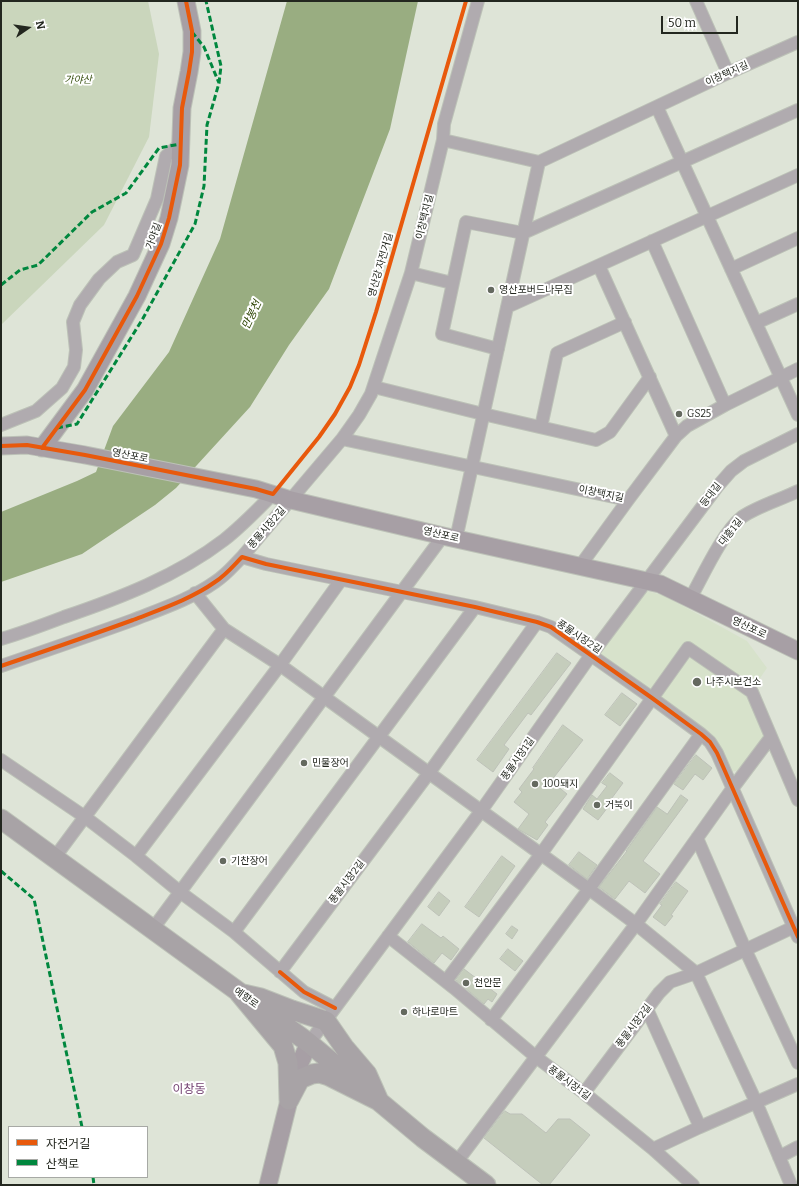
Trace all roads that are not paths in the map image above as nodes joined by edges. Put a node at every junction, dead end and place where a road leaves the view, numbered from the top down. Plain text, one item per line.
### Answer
1 (186, 1) edge
2 (478, 1) edge
3 (696, 1) edge
4 (798, 42) edge
5 (728, 73) junction
6 (657, 107) junction
7 (798, 110) edge
8 (443, 140) junction
9 (180, 144) junction
10 (539, 162) junction
11 (682, 162) junction
12 (798, 175) edge
13 (707, 216) junction
14 (523, 233) junction
15 (798, 238) edge
16 (652, 241) junction
17 (599, 266) junction
18 (731, 269) junction
19 (411, 273) junction
20 (452, 282) junction
21 (798, 304) edge
22 (507, 307) junction
23 (625, 322) junction
24 (756, 323) junction
25 (498, 349) junction
26 (798, 369) edge
27 (650, 377) junction
28 (781, 377) junction
29 (374, 387) junction
30 (725, 404) junction
31 (483, 414) junction
32 (798, 415) edge
33 (1, 425) edge
34 (541, 427) junction
35 (798, 434) edge
36 (676, 436) junction
37 (342, 439) junction
38 (1, 446) edge
39 (42, 448) junction
40 (472, 466) junction
41 (798, 491) edge
42 (273, 494) junction
43 (291, 500) junction
44 (628, 500) junction
45 (450, 537) junction
46 (242, 557) junction
47 (580, 566) junction
48 (341, 580) junction
49 (646, 581) junction
50 (402, 592) junction
51 (195, 593) junction
52 (690, 600) junction
53 (475, 607) junction
54 (537, 622) junction
55 (224, 628) junction
56 (1, 639) edge
57 (798, 651) edge
58 (591, 655) junction
59 (280, 664) junction
60 (1, 666) edge
61 (324, 697) junction
62 (652, 698) junction
63 (701, 734) junction
64 (379, 737) junction
65 (770, 737) junction
66 (1, 760) edge
67 (429, 773) junction
68 (732, 788) junction
69 (798, 800) edge
70 (481, 811) junction
71 (85, 817) junction
72 (1, 819) edge
73 (697, 838) junction
74 (541, 854) junction
75 (136, 856) junction
76 (55, 857) junction
77 (589, 890) junction
78 (180, 892) junction
79 (636, 924) junction
80 (152, 930) junction
81 (796, 930) edge
82 (234, 932) junction
83 (388, 936) junction
84 (745, 949) junction
85 (280, 972) junction
86 (696, 973) junction
87 (446, 981) junction
88 (239, 993) junction
89 (647, 1009) junction
90 (330, 1014) junction
91 (491, 1020) junction
92 (309, 1043) junction
93 (536, 1057) junction
94 (798, 1063) edge
95 (798, 1084) edge
96 (584, 1093) junction
97 (289, 1100) junction
98 (379, 1102) junction
99 (756, 1102) junction
100 (700, 1127) junction
101 (798, 1148) edge
102 (653, 1149) junction
103 (779, 1157) junction
104 (456, 1163) junction
105 (268, 1185) edge
106 (486, 1185) edge
107 (694, 1185) edge
108 (791, 1185) edge

1 - 9 street, 가야길
2 - 8 street, 이창택지길
3 - 5 street
4 - 5 street, 이창택지길
5 - 6 street, 이창택지길
6 - 10 street, 이창택지길
6 - 11 street
7 - 11 street
8 - 10 street
8 - 19 street, 이창택지길
9 - 33 street
9 - 39 street, 가야길
10 - 14 street
11 - 13 street
11 - 14 street
12 - 13 street
13 - 16 street
13 - 18 street
14 - 20 street
14 - 22 street
15 - 18 street
16 - 17 street
16 - 30 street
17 - 22 street
17 - 23 street
18 - 24 street
19 - 20 street
19 - 29 street, 이창택지길
20 - 25 street
21 - 24 street
22 - 25 street
23 - 27 street
23 - 34 street
24 - 28 street
25 - 31 street
26 - 28 street, 이창택지길
27 - 34 street
27 - 36 street
28 - 30 street, 이창택지길
28 - 32 street
29 - 31 street
29 - 37 street, 이창택지길
30 - 36 street, 이창택지길
31 - 34 street
31 - 40 street
35 - 49 street, 등대길
36 - 44 street, 이창택지길
37 - 40 street, 이창택지길
37 - 43 street, 이창택지길
38 - 39 street, 영산포로
39 - 42 street, 영산포로
40 - 44 street, 이창택지길
40 - 45 street
41 - 52 street, 대흥1길
42 - 43 street, 영산포로
42 - 56 street
43 - 45 street, 영산포로
43 - 46 street, 풍물시장2길
44 - 47 street
45 - 47 street, 영산포로
45 - 50 street
46 - 48 street, 풍물시장2길
46 - 51 street, 풍물시장2길
47 - 49 street, 영산포로
48 - 50 street, 풍물시장2길
48 - 59 street
49 - 52 street, 영산포로
49 - 58 street, 풍물시장1길
50 - 53 street, 풍물시장2길
50 - 61 street
51 - 55 street
51 - 60 street, 풍물시장2길
52 - 57 street, 영산포로
53 - 54 street, 풍물시장2길
53 - 64 street
54 - 58 street, 풍물시장2길
54 - 67 street, 풍물시장2길
55 - 59 street
55 - 71 street
58 - 62 street, 풍물시장2길
58 - 70 street, 풍물시장1길
59 - 61 street
59 - 75 street
61 - 64 street
61 - 78 street
62 - 63 street, 풍물시장2길
62 - 65 street
62 - 74 street
63 - 68 street, 풍물시장2길
63 - 77 street
64 - 67 street
64 - 82 street
65 - 68 street
65 - 69 street
66 - 71 street
67 - 70 street
67 - 85 street, 풍물시장2길
68 - 73 street
68 - 81 street, 풍물시장2길
70 - 74 street
70 - 83 street, 풍물시장1길
71 - 75 street
71 - 76 street
72 - 76 main road, 예향로
73 - 79 street
73 - 84 street
74 - 77 street
74 - 87 street
75 - 78 street
76 - 80 main road, 예향로
77 - 79 street
77 - 91 street
78 - 80 street
78 - 82 street
79 - 86 street
79 - 93 street
80 - 88 main road, 예향로
81 - 84 street, 풍물시장2길
82 - 85 street
83 - 87 street, 풍물시장1길
83 - 90 street, 풍물시장1길
84 - 86 street, 풍물시장2길
84 - 94 street
85 - 90 street
86 - 89 street, 풍물시장2길
86 - 99 street
87 - 91 street, 풍물시장1길
88 - 90 main road
88 - 92 main road, 예향로
88 - 97 main road
89 - 96 street, 풍물시장2길
89 - 100 street
90 - 92 street, 풍물시장1길
90 - 98 main road
91 - 93 street, 풍물시장1길
92 - 97 street
92 - 98 main road, 예향로
93 - 96 street, 풍물시장1길
93 - 104 street
95 - 99 street
96 - 102 street, 풍물시장1길
97 - 98 main road
97 - 105 street
98 - 104 main road, 예향로
99 - 100 street
99 - 103 street
100 - 102 street
101 - 103 street
102 - 107 street, 풍물시장1길
103 - 108 street
104 - 106 main road, 예향로

